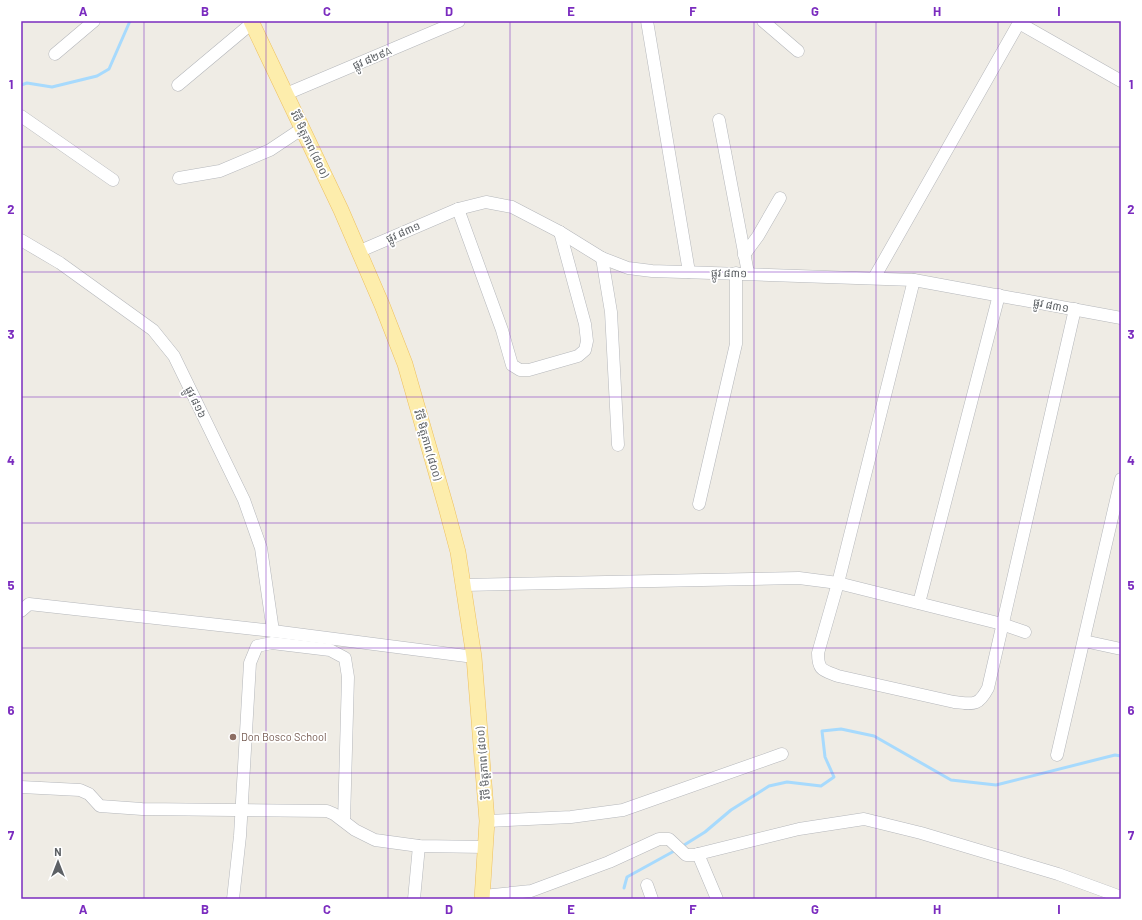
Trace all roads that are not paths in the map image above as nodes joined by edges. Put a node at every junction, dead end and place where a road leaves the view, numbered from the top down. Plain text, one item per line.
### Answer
1 (94, 21) edge
2 (459, 21) edge
3 (647, 21) edge
4 (251, 22) edge
5 (1020, 22) edge
6 (769, 23) edge
7 (798, 51) dead end
8 (55, 54) dead end
9 (1121, 81) edge
10 (178, 84) dead end
11 (286, 94) junction
12 (21, 116) edge
13 (720, 120) dead end
14 (303, 128) junction
15 (179, 178) dead end
16 (113, 180) dead end
17 (780, 198) dead end
18 (458, 208) junction
19 (560, 232) junction
20 (21, 240) edge
21 (360, 251) junction
22 (744, 255) junction
23 (602, 258) junction
24 (689, 272) junction
25 (736, 273) junction
26 (748, 273) junction
27 (874, 278) junction
28 (914, 280) junction
29 (999, 295) junction
30 (1075, 309) junction
31 (1121, 318) edge
32 (618, 445) dead end
33 (1120, 483) edge
34 (699, 504) dead end
35 (838, 583) junction
36 (464, 585) junction
37 (919, 603) junction
38 (21, 611) edge
39 (1002, 624) junction
40 (273, 631) junction
41 (1025, 632) dead end
42 (1084, 641) junction
43 (1121, 649) edge
44 (474, 657) junction
45 (782, 754) dead end
46 (1058, 755) dead end
47 (21, 787) edge
48 (241, 811) junction
49 (344, 821) junction
50 (487, 821) junction
51 (419, 846) junction
52 (486, 847) junction
53 (692, 855) junction
54 (647, 886) dead end
55 (1121, 897) edge
56 (483, 898) edge
57 (233, 899) edge
58 (414, 899) edge
59 (652, 899) edge
60 (717, 899) edge

1 - 8 street
2 - 11 street, ផ្លូវ ៨២៩A
3 - 24 street
4 - 10 street
4 - 11 main road, វិថី មិត្តភាព (៨០០)
5 - 9 street
5 - 27 street
6 - 7 street
11 - 14 main road, វិថី មិត្តភាព (៨០០)
12 - 16 street
13 - 22 street
14 - 15 street
14 - 21 main road, វិថី មិត្តភាព (៨០០)
17 - 22 street
18 - 19 street, ផ្លូវ ៨៣១
18 - 19 street
18 - 21 street, ផ្លូវ ៨៣១
19 - 23 street, ផ្លូវ ៨៣១
20 - 40 street, ផ្លូវ ៨១៦
21 - 36 main road, វិថី មិត្តភាព (៨០០)
22 - 26 street
23 - 24 street, ផ្លូវ ៨៣១
23 - 32 street
24 - 25 street, ផ្លូវ ៨៣១
25 - 26 street, ផ្លូវ ៨៣១
25 - 34 street
26 - 27 street, ផ្លូវ ៨៣១
27 - 28 street, ផ្លូវ ៨៣១
28 - 29 street, ផ្លូវ ៨៣១
28 - 35 street
29 - 30 street, ផ្លូវ ៨៣១
29 - 37 street
30 - 31 street, ផ្លូវ ៨៣១
30 - 39 street
33 - 42 street
35 - 36 street
35 - 37 street
35 - 39 street
36 - 44 main road, វិថី មិត្តភាព (៨០០)
37 - 39 street
38 - 40 street
39 - 41 street
40 - 44 street
42 - 43 street
42 - 46 street
44 - 50 main road, វិថី មិត្តភាព (៨០០)
45 - 50 street
47 - 48 street
48 - 49 street
48 - 49 street
48 - 57 street
49 - 51 street
50 - 52 main road, វិថី មិត្តភាព (៨០០)
51 - 52 street
51 - 58 street
52 - 56 main road, វិថី មិត្តភាព (៨០០)
53 - 55 street
53 - 56 street
53 - 60 street
54 - 59 street

